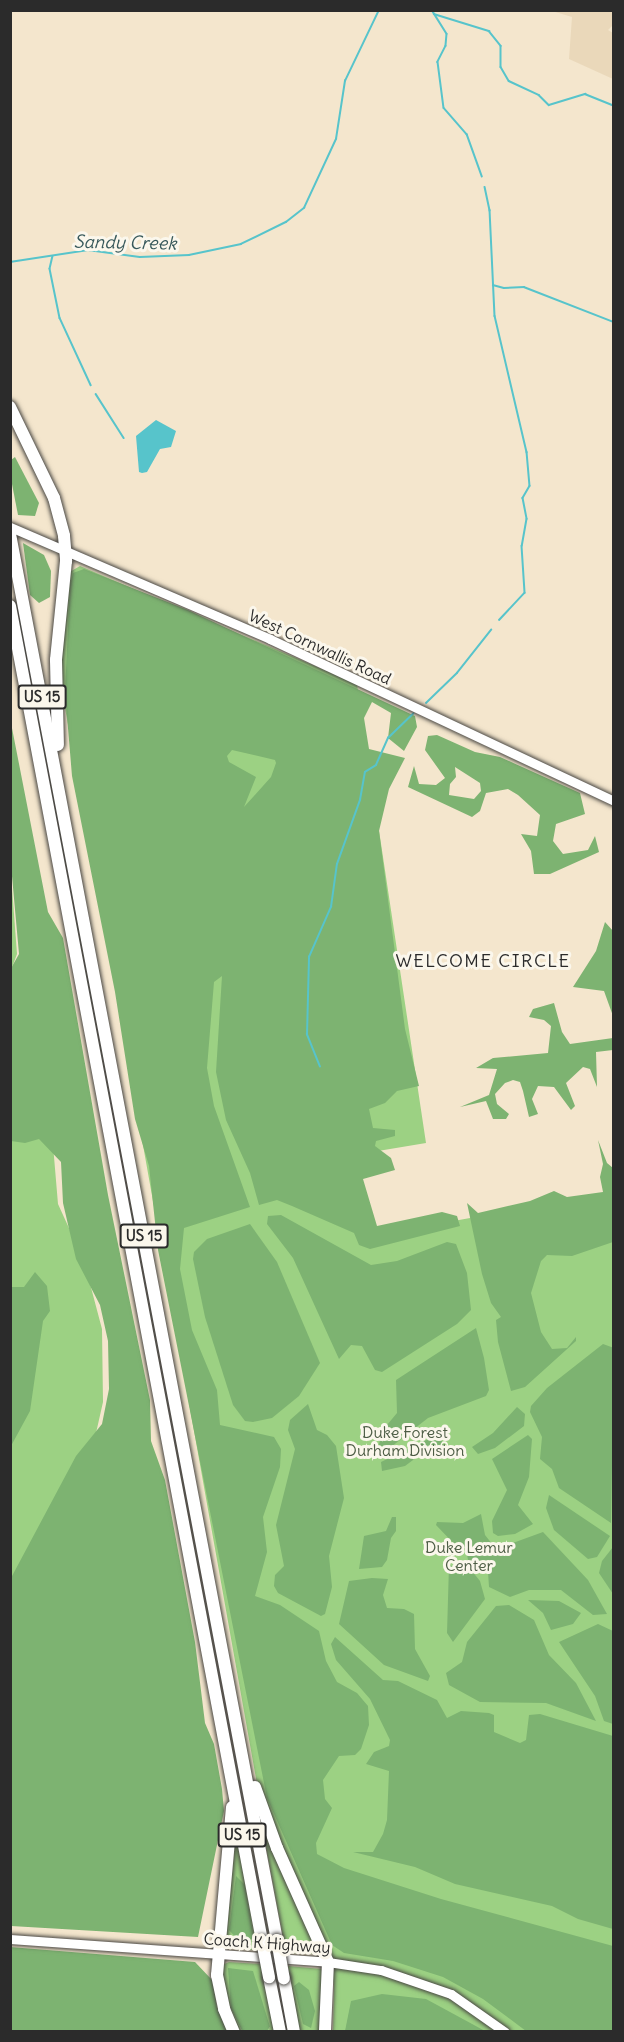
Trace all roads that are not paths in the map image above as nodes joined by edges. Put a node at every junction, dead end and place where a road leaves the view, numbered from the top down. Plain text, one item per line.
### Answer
1 (10, 407) edge
2 (10, 526) edge
3 (10, 534) edge
4 (66, 550) junction
5 (10, 606) edge
6 (10, 658) edge
7 (28, 700) junction
8 (614, 801) edge
9 (70, 843) junction
10 (222, 1729) junction
11 (242, 1756) junction
12 (10, 1939) edge
13 (218, 1954) junction
14 (328, 1962) junction
15 (234, 2031) edge
16 (280, 2031) edge
17 (294, 2031) edge
18 (326, 2031) edge
19 (505, 2031) edge

1 - 4 highway
2 - 4 street, West Cornwallis Road
3 - 9 highway, US 15
4 - 8 street, West Cornwallis Road
4 - 9 highway
5 - 7 highway, US 15
6 - 7 highway
7 - 10 highway, US 15
9 - 11 highway, US 15
10 - 13 highway
10 - 16 highway, US 15, bridge
11 - 14 highway
11 - 17 highway, US 15, bridge
12 - 13 street, Coach K Highway
13 - 14 street, Coach K Highway
13 - 15 highway
14 - 18 highway
14 - 19 street, Coach K Highway

